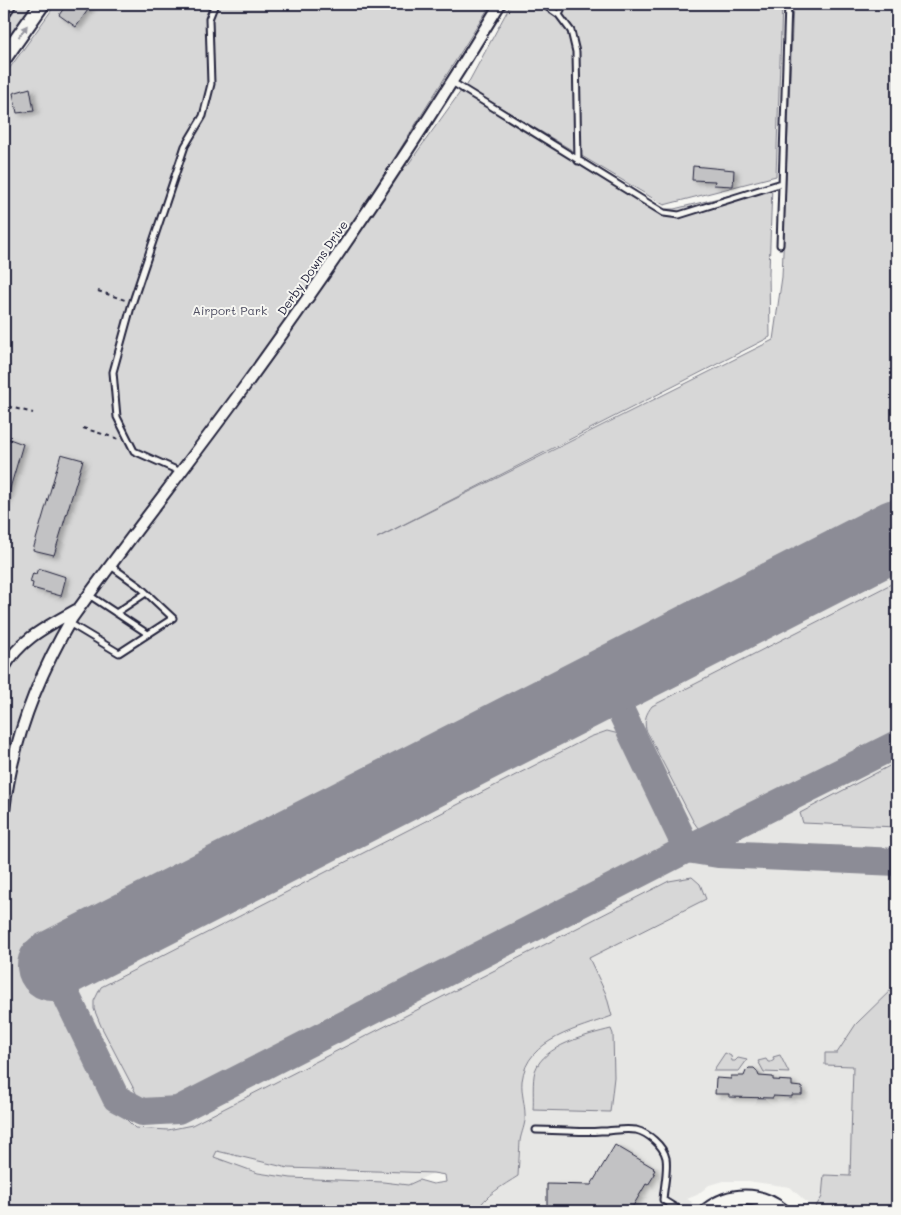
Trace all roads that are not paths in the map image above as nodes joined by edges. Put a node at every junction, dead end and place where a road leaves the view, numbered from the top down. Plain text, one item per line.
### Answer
1 (8, 4) edge
2 (42, 4) edge
3 (215, 4) edge
4 (500, 4) edge
5 (544, 4) edge
6 (564, 4) edge
7 (788, 4) edge
8 (4, 10) edge
9 (559, 15) junction
10 (4, 58) edge
11 (452, 82) junction
12 (578, 161) junction
13 (782, 184) junction
14 (780, 245) dead end
15 (181, 472) junction
16 (111, 566) junction
17 (146, 593) junction
18 (89, 595) junction
19 (79, 608) junction
20 (116, 613) junction
21 (69, 624) junction
22 (148, 634) junction
23 (4, 668) edge
24 (4, 811) edge
25 (536, 1130) dead end
26 (681, 1211) edge
27 (708, 1211) edge
28 (782, 1211) edge

1 - 8 main road
10 -> 2 main road
3 - 15 lane
4 - 11 street, Derby Downs Drive
5 - 9 lane
6 - 9 lane
7 - 13 lane
9 - 12 lane
11 - 12 lane
11 - 15 street, Derby Downs Drive
12 - 13 lane
13 - 14 lane
15 - 16 street, Derby Downs Drive
16 - 17 lane
16 - 18 street, Derby Downs Drive
17 - 20 lane
17 - 22 lane
18 - 19 street, Derby Downs Drive
18 - 20 lane
19 - 21 street, Derby Downs Drive
19 - 23 street, Derby Downs Drive
20 - 22 lane
21 - 22 lane
21 - 24 street, Derby Downs Drive
25 - 26 lane
27 - 28 main road

